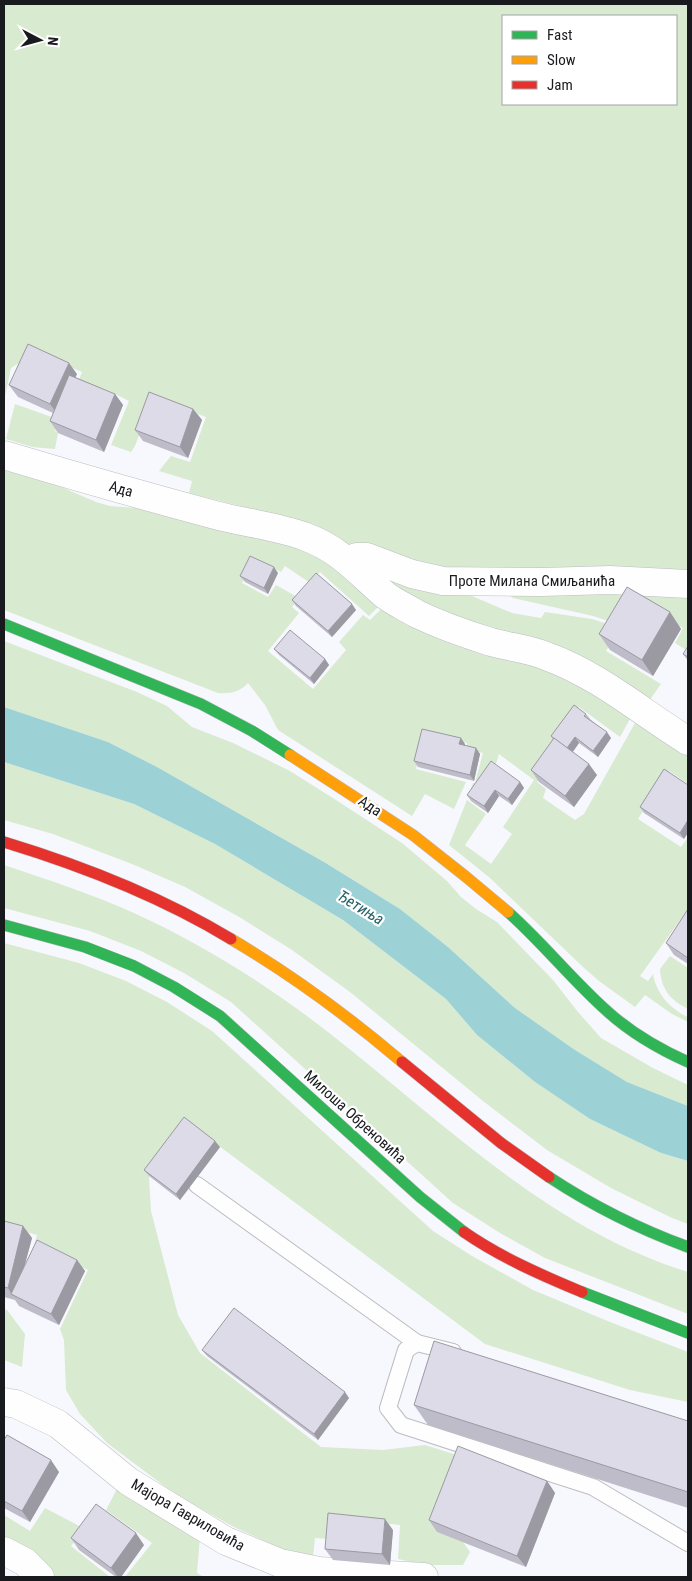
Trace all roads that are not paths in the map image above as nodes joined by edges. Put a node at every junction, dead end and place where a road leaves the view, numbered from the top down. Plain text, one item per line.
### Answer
1 (4, 455) edge
2 (349, 562) junction
3 (688, 584) edge
4 (4, 624) edge
5 (688, 741) edge
6 (4, 842) edge
7 (4, 925) edge
8 (688, 1062) edge
9 (197, 1185) dead end
10 (688, 1248) edge
11 (688, 1333) edge
12 (417, 1343) junction
13 (465, 1355) edge
14 (4, 1402) edge
15 (688, 1542) edge
16 (4, 1551) edge
17 (40, 1577) edge
18 (424, 1577) edge

1 - 2 street, Ада
2 - 3 street, Проте Милана Смиљанића
2 - 5 street
4 - 8 street, Ада
6 - 10 street
7 - 11 street, Милоша Обреновића
9 - 12 lane
12 - 13 lane
12 - 15 lane
14 - 18 street, Мајора Гавриловића
16 - 17 street

